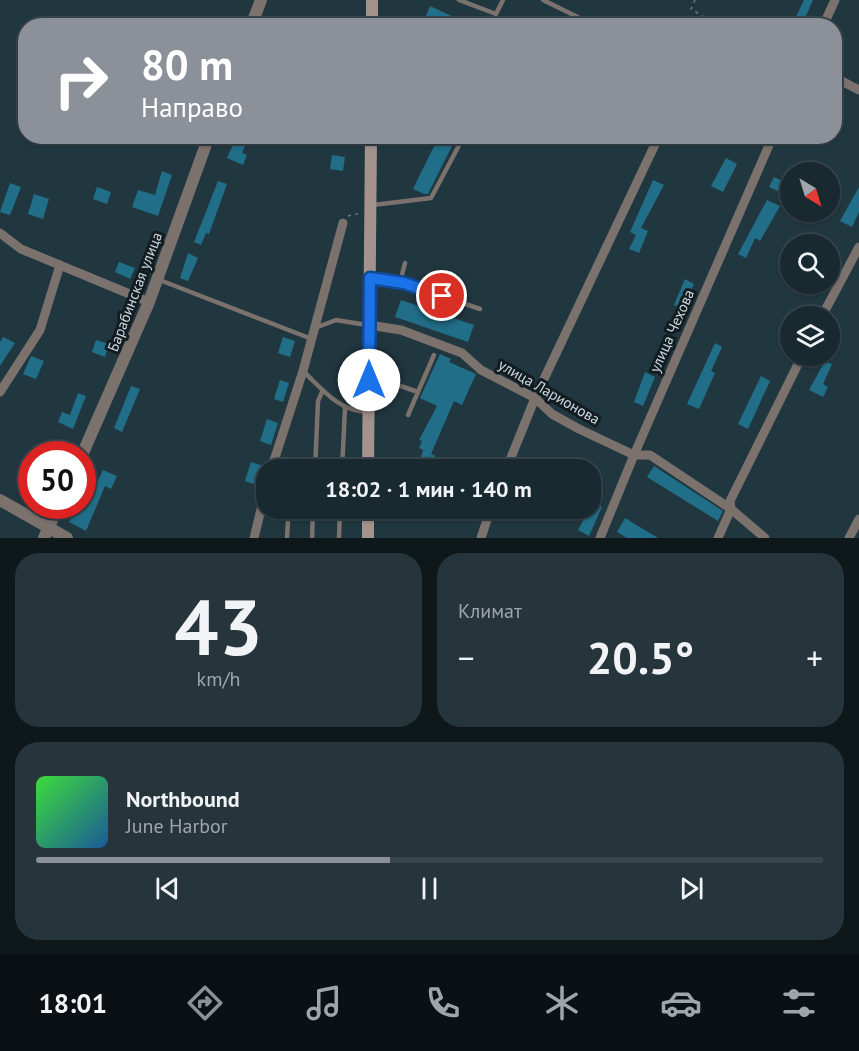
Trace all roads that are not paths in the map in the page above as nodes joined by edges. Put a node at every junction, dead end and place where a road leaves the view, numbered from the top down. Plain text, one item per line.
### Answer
1 (261, 0) edge
2 (372, 0) edge
3 (459, 0) edge
4 (503, 0) edge
5 (543, 0) edge
6 (835, 0) edge
7 (254, 18) edge
8 (372, 18) edge
9 (580, 18) edge
10 (827, 18) edge
11 (842, 82) edge
12 (859, 90) edge
13 (206, 144) edge
14 (371, 144) edge
15 (461, 144) edge
16 (655, 144) edge
17 (770, 144) edge
18 (370, 209) junction
19 (342, 223) road end
20 (0, 233) edge
21 (859, 247) edge
22 (405, 263) dead end
23 (60, 265) junction
24 (370, 278) junction
25 (157, 279) junction
26 (400, 282) junction
27 (149, 302) junction
28 (827, 306) edge
29 (480, 309) dead end
30 (369, 326) junction
31 (315, 328) junction
32 (312, 339) junction
33 (434, 355) dead end
34 (797, 366) edge
35 (303, 371) junction
36 (369, 380) junction
37 (323, 390) junction
38 (0, 392) edge
39 (418, 392) junction
40 (535, 398) junction
41 (345, 408) junction
42 (369, 412) junction
43 (408, 414) dead end
44 (88, 441) edge
45 (634, 455) junction
46 (275, 459) edge
47 (315, 459) edge
48 (343, 459) edge
49 (368, 459) edge
50 (511, 459) edge
51 (0, 500) edge
52 (731, 509) junction
53 (259, 519) edge
54 (313, 519) edge
55 (340, 519) edge
56 (368, 519) edge
57 (487, 519) edge
58 (859, 519) edge
59 (288, 520) dead end
60 (47, 532) edge
61 (67, 538) edge
62 (254, 538) edge
63 (287, 538) edge
64 (312, 538) edge
65 (339, 538) edge
66 (368, 538) edge
67 (481, 538) edge
68 (600, 538) edge
69 (718, 538) edge
70 (765, 538) edge
71 (849, 538) edge

1 - 7 street
2 - 8 main road
3 - 4 lane
5 - 9 lane
6 - 10 street
11 - 12 street
13 - 25 street, Барабинская улица
14 - 18 main road
15 - 18 lane
16 - 40 street
17 - 45 street, улица Чехова
18 - 24 main road
19 - 31 street
20 - 23 street
21 - 28 street
22 - 26 lane
23 - 27 street
23 - 38 street
24 - 26 lane
24 - 30 main road
25 - 27 street, Барабинская улица
25 - 32 lane
26 - 29 lane
27 - 44 street, Барабинская улица
30 - 31 lane
30 - 36 main road
30 - 40 street, улица Ларионова
31 - 32 street
32 - 35 street
33 - 39 lane
34 - 52 street
35 - 37 lane
35 - 46 street
36 - 39 lane
36 - 42 main road
37 - 41 lane
37 - 47 lane
39 - 43 lane
40 - 45 street, улица Ларионова
40 - 50 street
41 - 42 lane
41 - 48 lane
42 - 49 main road
45 - 52 street, улица Ларионова
45 - 68 street, улица Чехова
51 - 60 street
52 - 69 street
52 - 70 street, улица Ларионова
53 - 62 street
54 - 64 lane
55 - 65 lane
56 - 66 main road
57 - 67 street
58 - 71 street
59 - 63 lane
60 - 61 street

